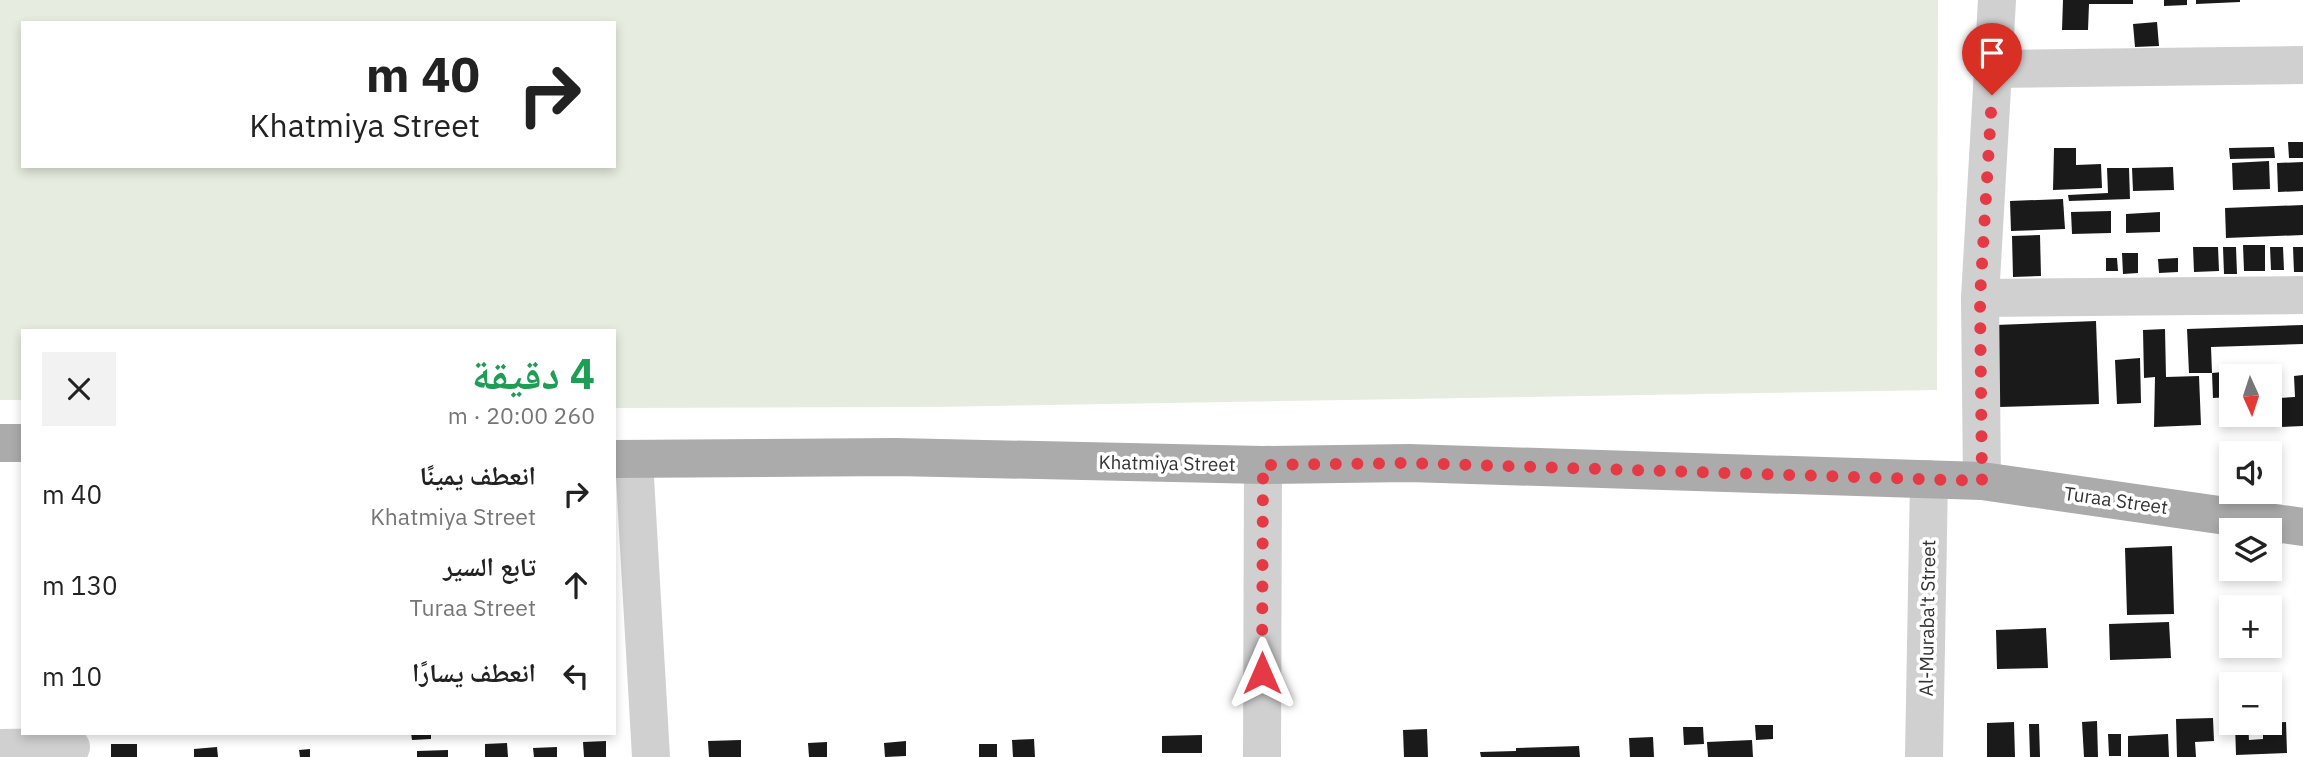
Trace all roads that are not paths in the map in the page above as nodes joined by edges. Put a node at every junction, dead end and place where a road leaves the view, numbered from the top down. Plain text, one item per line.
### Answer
1 (1997, 0) edge
2 (2303, 65) edge
3 (1993, 69) junction
4 (2303, 295) edge
5 (1980, 298) junction
6 (0, 443) edge
7 (21, 443) edge
8 (624, 459) edge
9 (1263, 465) junction
10 (1929, 480) junction
11 (1982, 481) junction
12 (2303, 527) edge
13 (70, 746) edge
14 (0, 748) edge
15 (651, 757) edge
16 (1262, 757) edge
17 (1924, 757) edge

1 - 3 street
2 - 3 street
3 - 5 street
4 - 5 street
5 - 11 street
6 - 7 main road
8 - 9 main road, Khatmiya Street
8 - 15 street
9 - 10 main road, Khatmiya Street
9 - 16 street
10 - 11 main road, Turaa Street
10 - 17 street, Al-Muraba't Street
11 - 12 main road, Turaa Street
13 - 14 street

